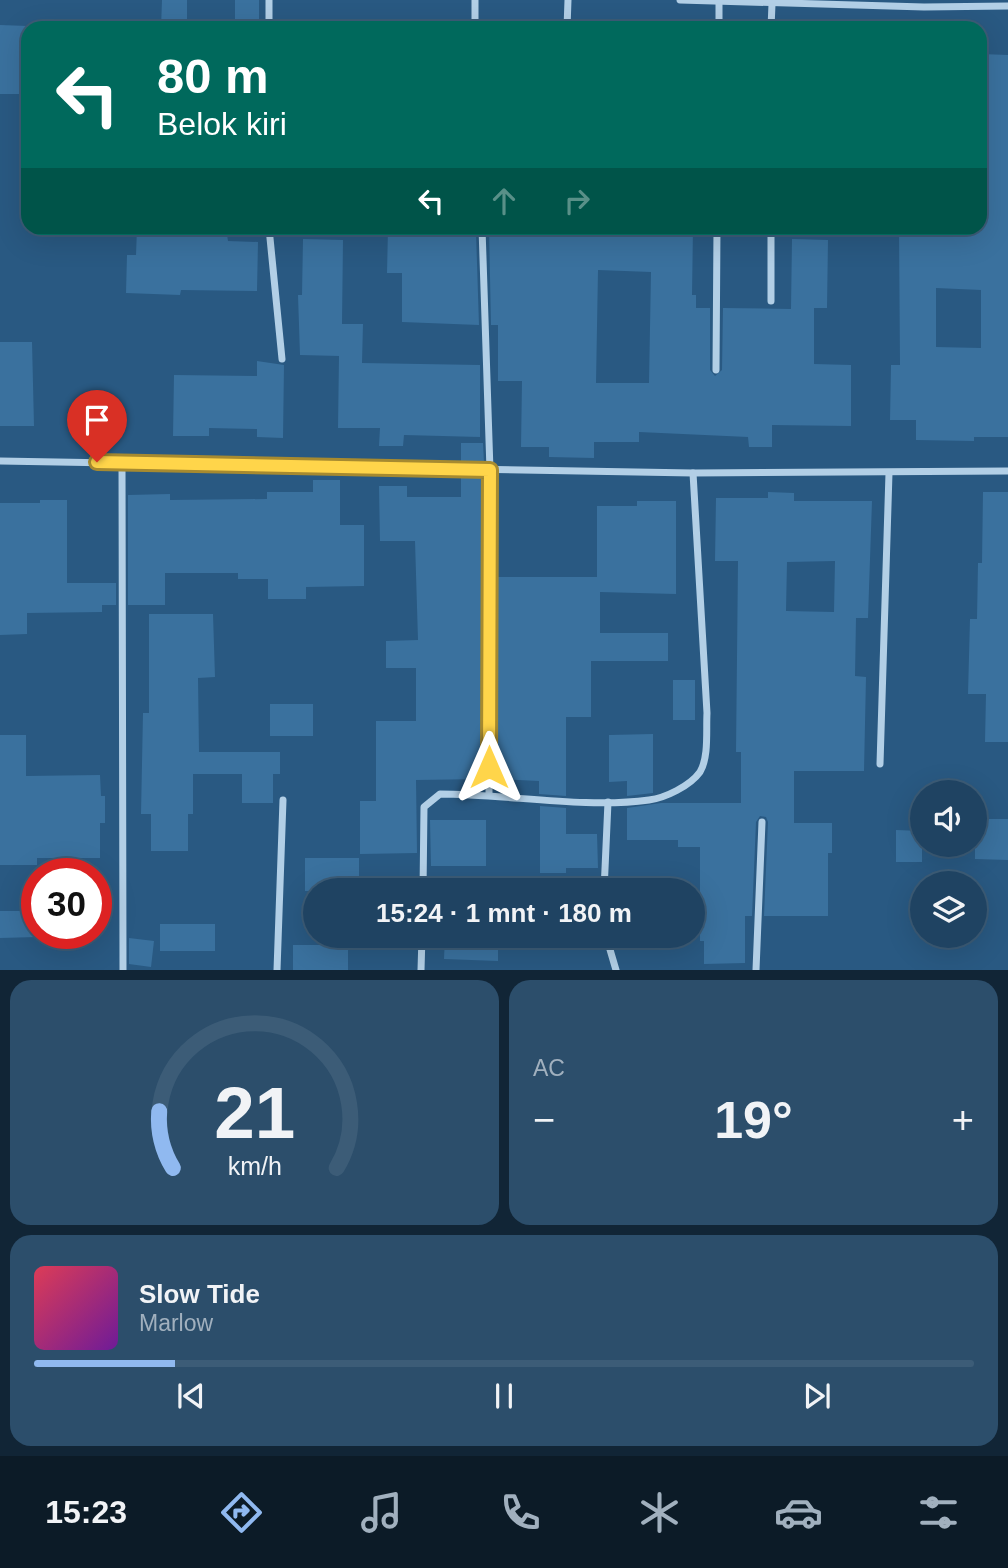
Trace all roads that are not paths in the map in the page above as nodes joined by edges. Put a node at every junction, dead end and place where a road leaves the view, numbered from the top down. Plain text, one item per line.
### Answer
1 (270, 0) edge
2 (475, 0) edge
3 (568, 0) edge
4 (680, 0) edge
5 (719, 1) edge
6 (828, 2) edge
7 (772, 4) junction
8 (1008, 6) edge
9 (269, 21) edge
10 (475, 21) edge
11 (567, 21) edge
12 (719, 21) edge
13 (771, 21) edge
14 (270, 235) edge
15 (482, 235) edge
16 (717, 235) edge
17 (771, 235) edge
18 (771, 300) dead end
19 (282, 359) dead end
20 (716, 370) dead end
21 (0, 461) edge
22 (122, 462) junction
23 (490, 470) junction
24 (1008, 471) edge
25 (693, 472) junction
26 (889, 473) junction
27 (880, 764) dead end
28 (488, 794) junction
29 (284, 800) dead end
30 (608, 802) junction
31 (762, 822) dead end
32 (423, 878) edge
33 (605, 878) edge
34 (422, 948) edge
35 (610, 948) edge
36 (123, 970) edge
37 (278, 970) edge
38 (421, 970) edge
39 (616, 970) edge
40 (755, 970) edge

1 - 9 street
2 - 10 street
3 - 11 street
4 - 5 street
5 - 7 street
5 - 12 street
6 - 7 street
6 - 8 street
7 - 13 street
14 - 19 street
15 - 23 street
16 - 20 street
17 - 18 street
21 - 22 street
22 - 23 street
22 - 36 street
23 - 25 street
23 - 28 street
24 - 26 street
25 - 26 street
25 - 30 street
26 - 27 street
28 - 30 street
28 - 32 street
29 - 37 street
30 - 33 street
31 - 40 street
34 - 38 street
35 - 39 street

